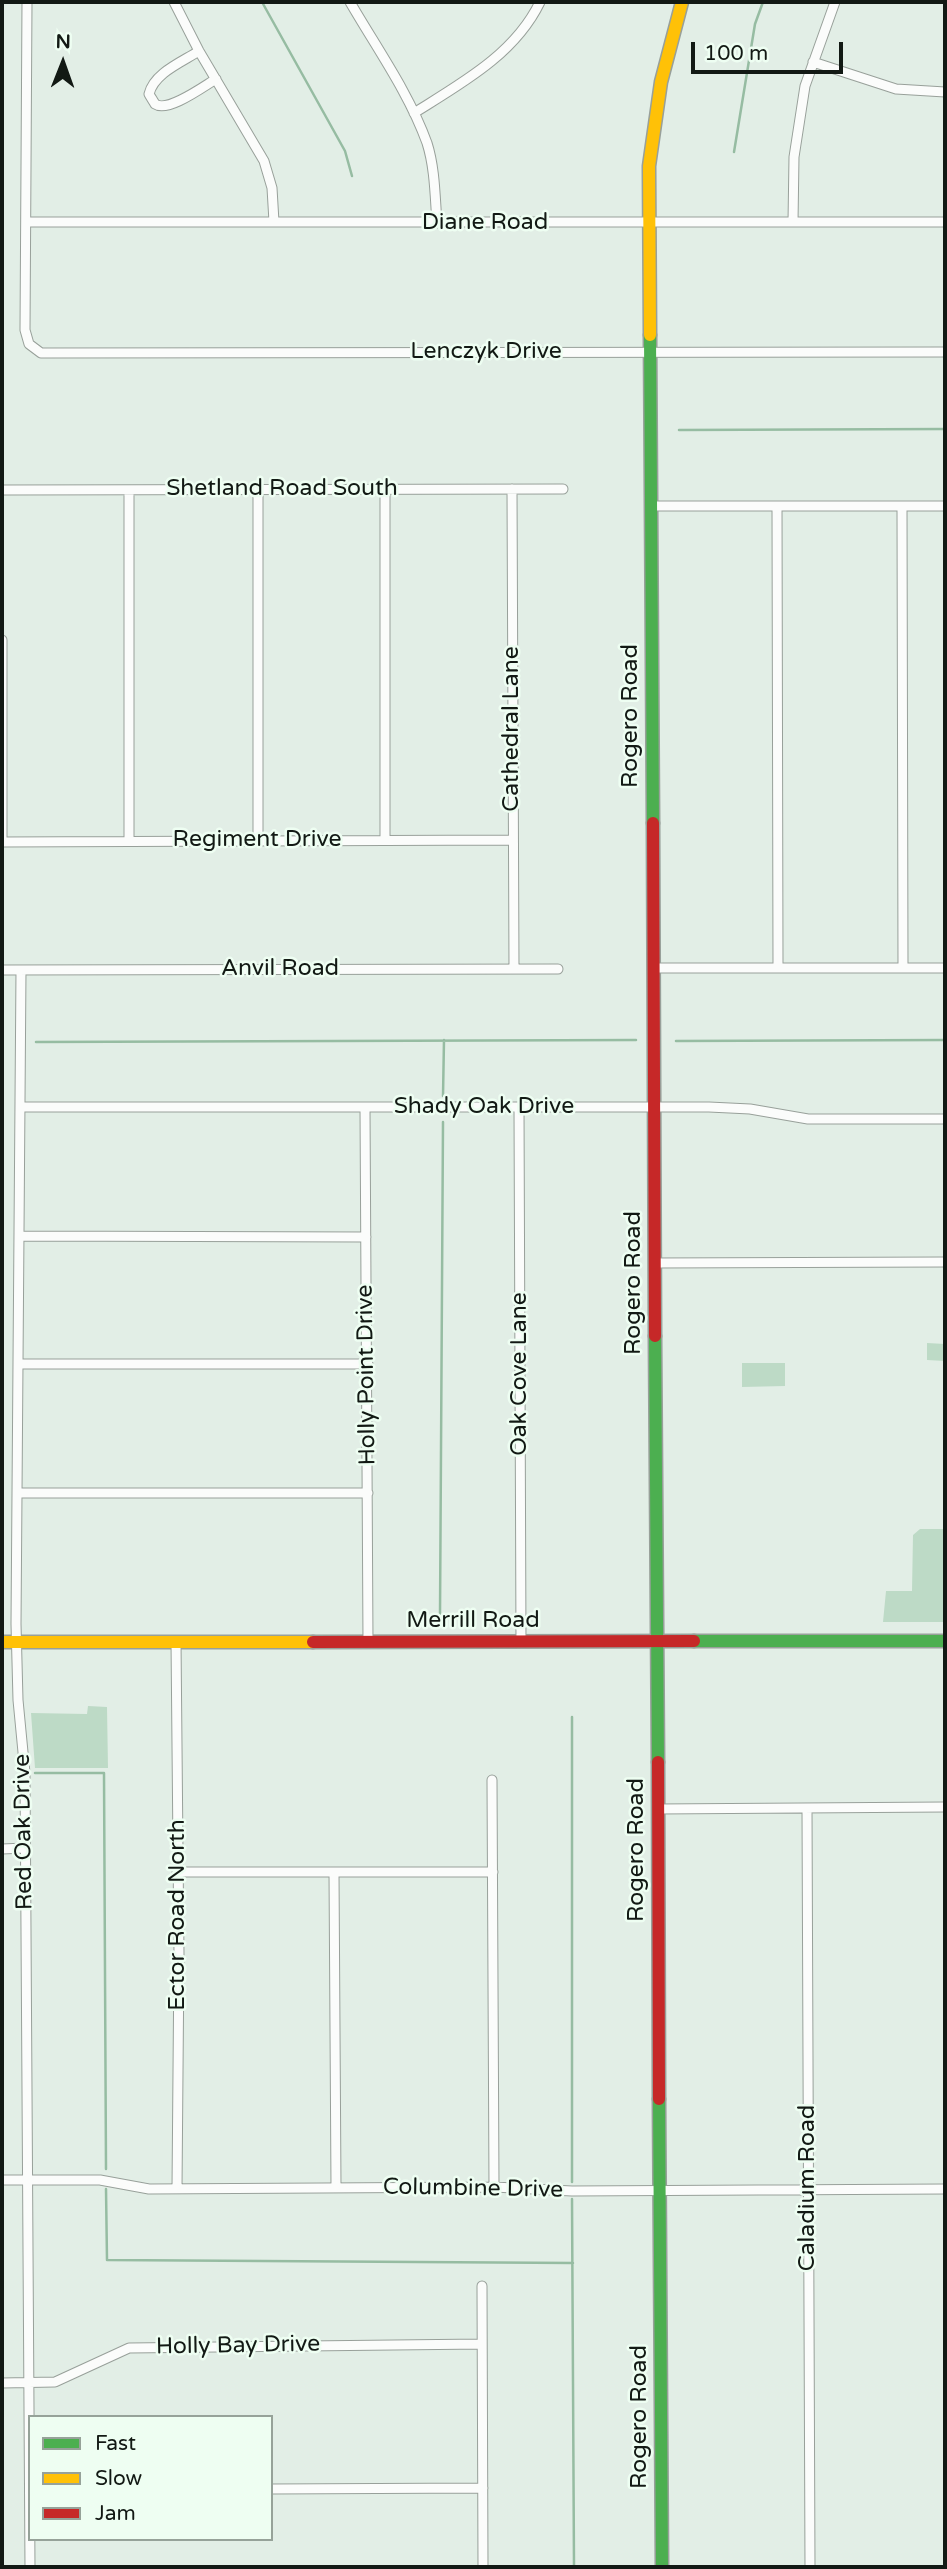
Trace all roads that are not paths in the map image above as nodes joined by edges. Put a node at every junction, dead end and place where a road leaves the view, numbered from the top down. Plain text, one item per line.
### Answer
1 (27, 2) edge
2 (174, 2) edge
3 (350, 2) edge
4 (540, 2) edge
5 (682, 2) edge
6 (835, 2) edge
7 (199, 51) junction
8 (813, 62) junction
9 (216, 79) junction
10 (945, 92) edge
11 (414, 113) junction
12 (26, 222) junction
13 (274, 222) junction
14 (649, 222) junction
15 (793, 222) junction
16 (945, 222) edge
17 (438, 223) junction
18 (650, 352) junction
19 (945, 352) edge
20 (258, 489) junction
21 (385, 489) junction
22 (512, 489) junction
23 (563, 489) dead end
24 (2, 490) edge
25 (128, 490) junction
26 (651, 506) junction
27 (777, 506) junction
28 (902, 506) junction
29 (945, 506) edge
30 (2, 640) edge
31 (130, 840) junction
32 (385, 840) junction
33 (512, 840) junction
34 (258, 841) junction
35 (2, 842) edge
36 (778, 967) junction
37 (654, 968) junction
38 (903, 968) junction
39 (945, 968) edge
40 (514, 969) junction
41 (558, 969) dead end
42 (2, 970) edge
43 (21, 970) junction
44 (21, 1107) junction
45 (519, 1107) junction
46 (654, 1107) junction
47 (365, 1108) junction
48 (945, 1119) edge
49 (19, 1236) junction
50 (366, 1237) junction
51 (945, 1262) edge
52 (655, 1263) junction
53 (19, 1364) junction
54 (368, 1364) junction
55 (18, 1493) junction
56 (368, 1493) junction
57 (176, 1641) junction
58 (656, 1641) junction
59 (945, 1641) edge
60 (2, 1642) edge
61 (368, 1642) junction
62 (521, 1642) junction
63 (16, 1643) junction
64 (492, 1780) dead end
65 (945, 1807) edge
66 (807, 1808) junction
67 (658, 1809) junction
68 (2, 1849) edge
69 (25, 1849) junction
70 (177, 1872) junction
71 (334, 1872) junction
72 (493, 1872) junction
73 (2, 2180) edge
74 (28, 2180) junction
75 (494, 2186) junction
76 (336, 2187) junction
77 (177, 2188) junction
78 (945, 2189) edge
79 (659, 2190) junction
80 (808, 2190) junction
81 (482, 2286) dead end
82 (482, 2344) junction
83 (2, 2383) edge
84 (29, 2383) junction
85 (29, 2415) edge
86 (482, 2488) junction
87 (273, 2489) edge
88 (30, 2541) edge
89 (30, 2567) edge
90 (483, 2567) edge
91 (662, 2567) edge
92 (810, 2567) edge

1 - 12 street
2 - 7 street
3 - 11 street
4 - 11 street
5 - 14 main road, Rogero Road
6 - 8 street
7 - 9 street
7 - 9 street
8 - 10 street
8 - 15 street
9 - 13 street
11 - 17 street
12 - 13 street, Diane Road
12 - 18 street, Lenczyk Drive
13 - 17 street, Diane Road
14 - 15 street, Diane Road
14 - 17 street, Diane Road
14 - 18 main road, Rogero Road
15 - 16 street, Diane Road
18 - 19 street, Lenczyk Drive
18 - 26 main road, Rogero Road
20 - 21 street, Shetland Road South
20 - 25 street, Shetland Road South
20 - 34 street
21 - 22 street, Shetland Road South
21 - 32 street
22 - 23 street, Shetland Road South
22 - 33 street, Cathedral Lane
24 - 25 street, Shetland Road South
25 - 31 street
26 - 27 street
26 - 37 main road, Rogero Road
27 - 28 street
27 - 36 street
28 - 29 street
28 - 38 street
30 - 35 street
31 - 34 street, Regiment Drive
31 - 35 street, Regiment Drive
32 - 33 street, Regiment Drive
32 - 34 street, Regiment Drive
33 - 40 street, Cathedral Lane
36 - 37 street
36 - 38 street
37 - 46 main road, Rogero Road
38 - 39 street
40 - 41 street, Anvil Road
40 - 43 street, Anvil Road
42 - 43 street, Anvil Road
43 - 44 street, Red Oak Drive
44 - 47 street, Shady Oak Drive
44 - 49 street, Red Oak Drive
45 - 46 street, Shady Oak Drive
45 - 47 street, Shady Oak Drive
45 - 62 street, Oak Cove Lane
46 - 48 street, Shady Oak Drive
46 - 52 main road, Rogero Road
47 - 50 street, Holly Point Drive
49 - 50 street
49 - 53 street, Red Oak Drive
50 - 54 street, Holly Point Drive
51 - 52 street
52 - 58 main road, Rogero Road
53 - 54 street
53 - 55 street, Red Oak Drive
54 - 56 street, Holly Point Drive
55 - 56 street
55 - 63 street, Red Oak Drive
56 - 61 street, Holly Point Drive
57 - 61 main road, Merrill Road
57 - 63 main road, Merrill Road
57 - 70 street, Ector Road North
58 - 59 main road, Merrill Road
58 - 62 main road, Merrill Road
58 - 67 main road, Rogero Road
60 - 63 main road, Merrill Road
61 - 62 main road, Merrill Road
63 - 69 street, Red Oak Drive
64 - 72 street
65 - 66 street
66 - 67 street
66 - 80 street, Caladium Road
67 - 79 main road, Rogero Road
68 - 69 street
69 - 74 street, Red Oak Drive
70 - 71 street
70 - 77 street, Ector Road North
71 - 72 street
71 - 76 street
72 - 75 street
73 - 74 street, Columbine Drive
74 - 77 street, Columbine Drive
74 - 84 street, Red Oak Drive
75 - 76 street, Columbine Drive
75 - 79 street, Columbine Drive
76 - 77 street, Columbine Drive
78 - 80 street, Columbine Drive
79 - 80 street, Columbine Drive
79 - 91 main road, Rogero Road
80 - 92 street, Caladium Road
81 - 82 street
82 - 84 street, Holly Bay Drive
82 - 86 street
83 - 84 street, Holly Bay Drive
84 - 85 street, Red Oak Drive
86 - 87 street
86 - 90 street
88 - 89 street, Red Oak Drive

